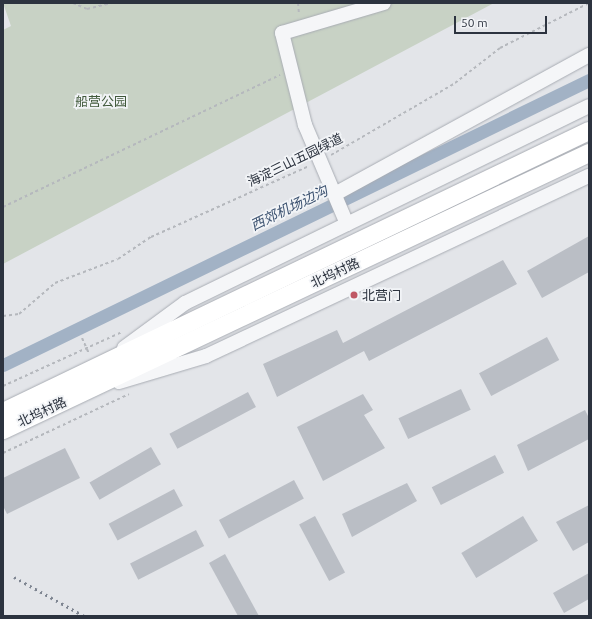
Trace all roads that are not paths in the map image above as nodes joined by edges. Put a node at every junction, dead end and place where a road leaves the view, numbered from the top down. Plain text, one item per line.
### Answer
1 (384, 3) edge
2 (589, 55) edge
3 (589, 106) edge
4 (589, 131) edge
5 (589, 153) edge
6 (589, 176) edge
7 (336, 199) junction
8 (346, 224) junction
9 (94, 360) junction
10 (80, 393) junction
11 (3, 412) edge
12 (3, 430) edge

1 - 7 street
2 - 7 street
3 - 8 street, 北坞村路
4 - 9 main road, 北坞村路
5 - 10 main road, 北坞村路
6 - 10 street, 北坞村路
7 - 8 street
8 - 9 street, 北坞村路
9 - 11 main road, 北坞村路
10 - 12 main road, 北坞村路

